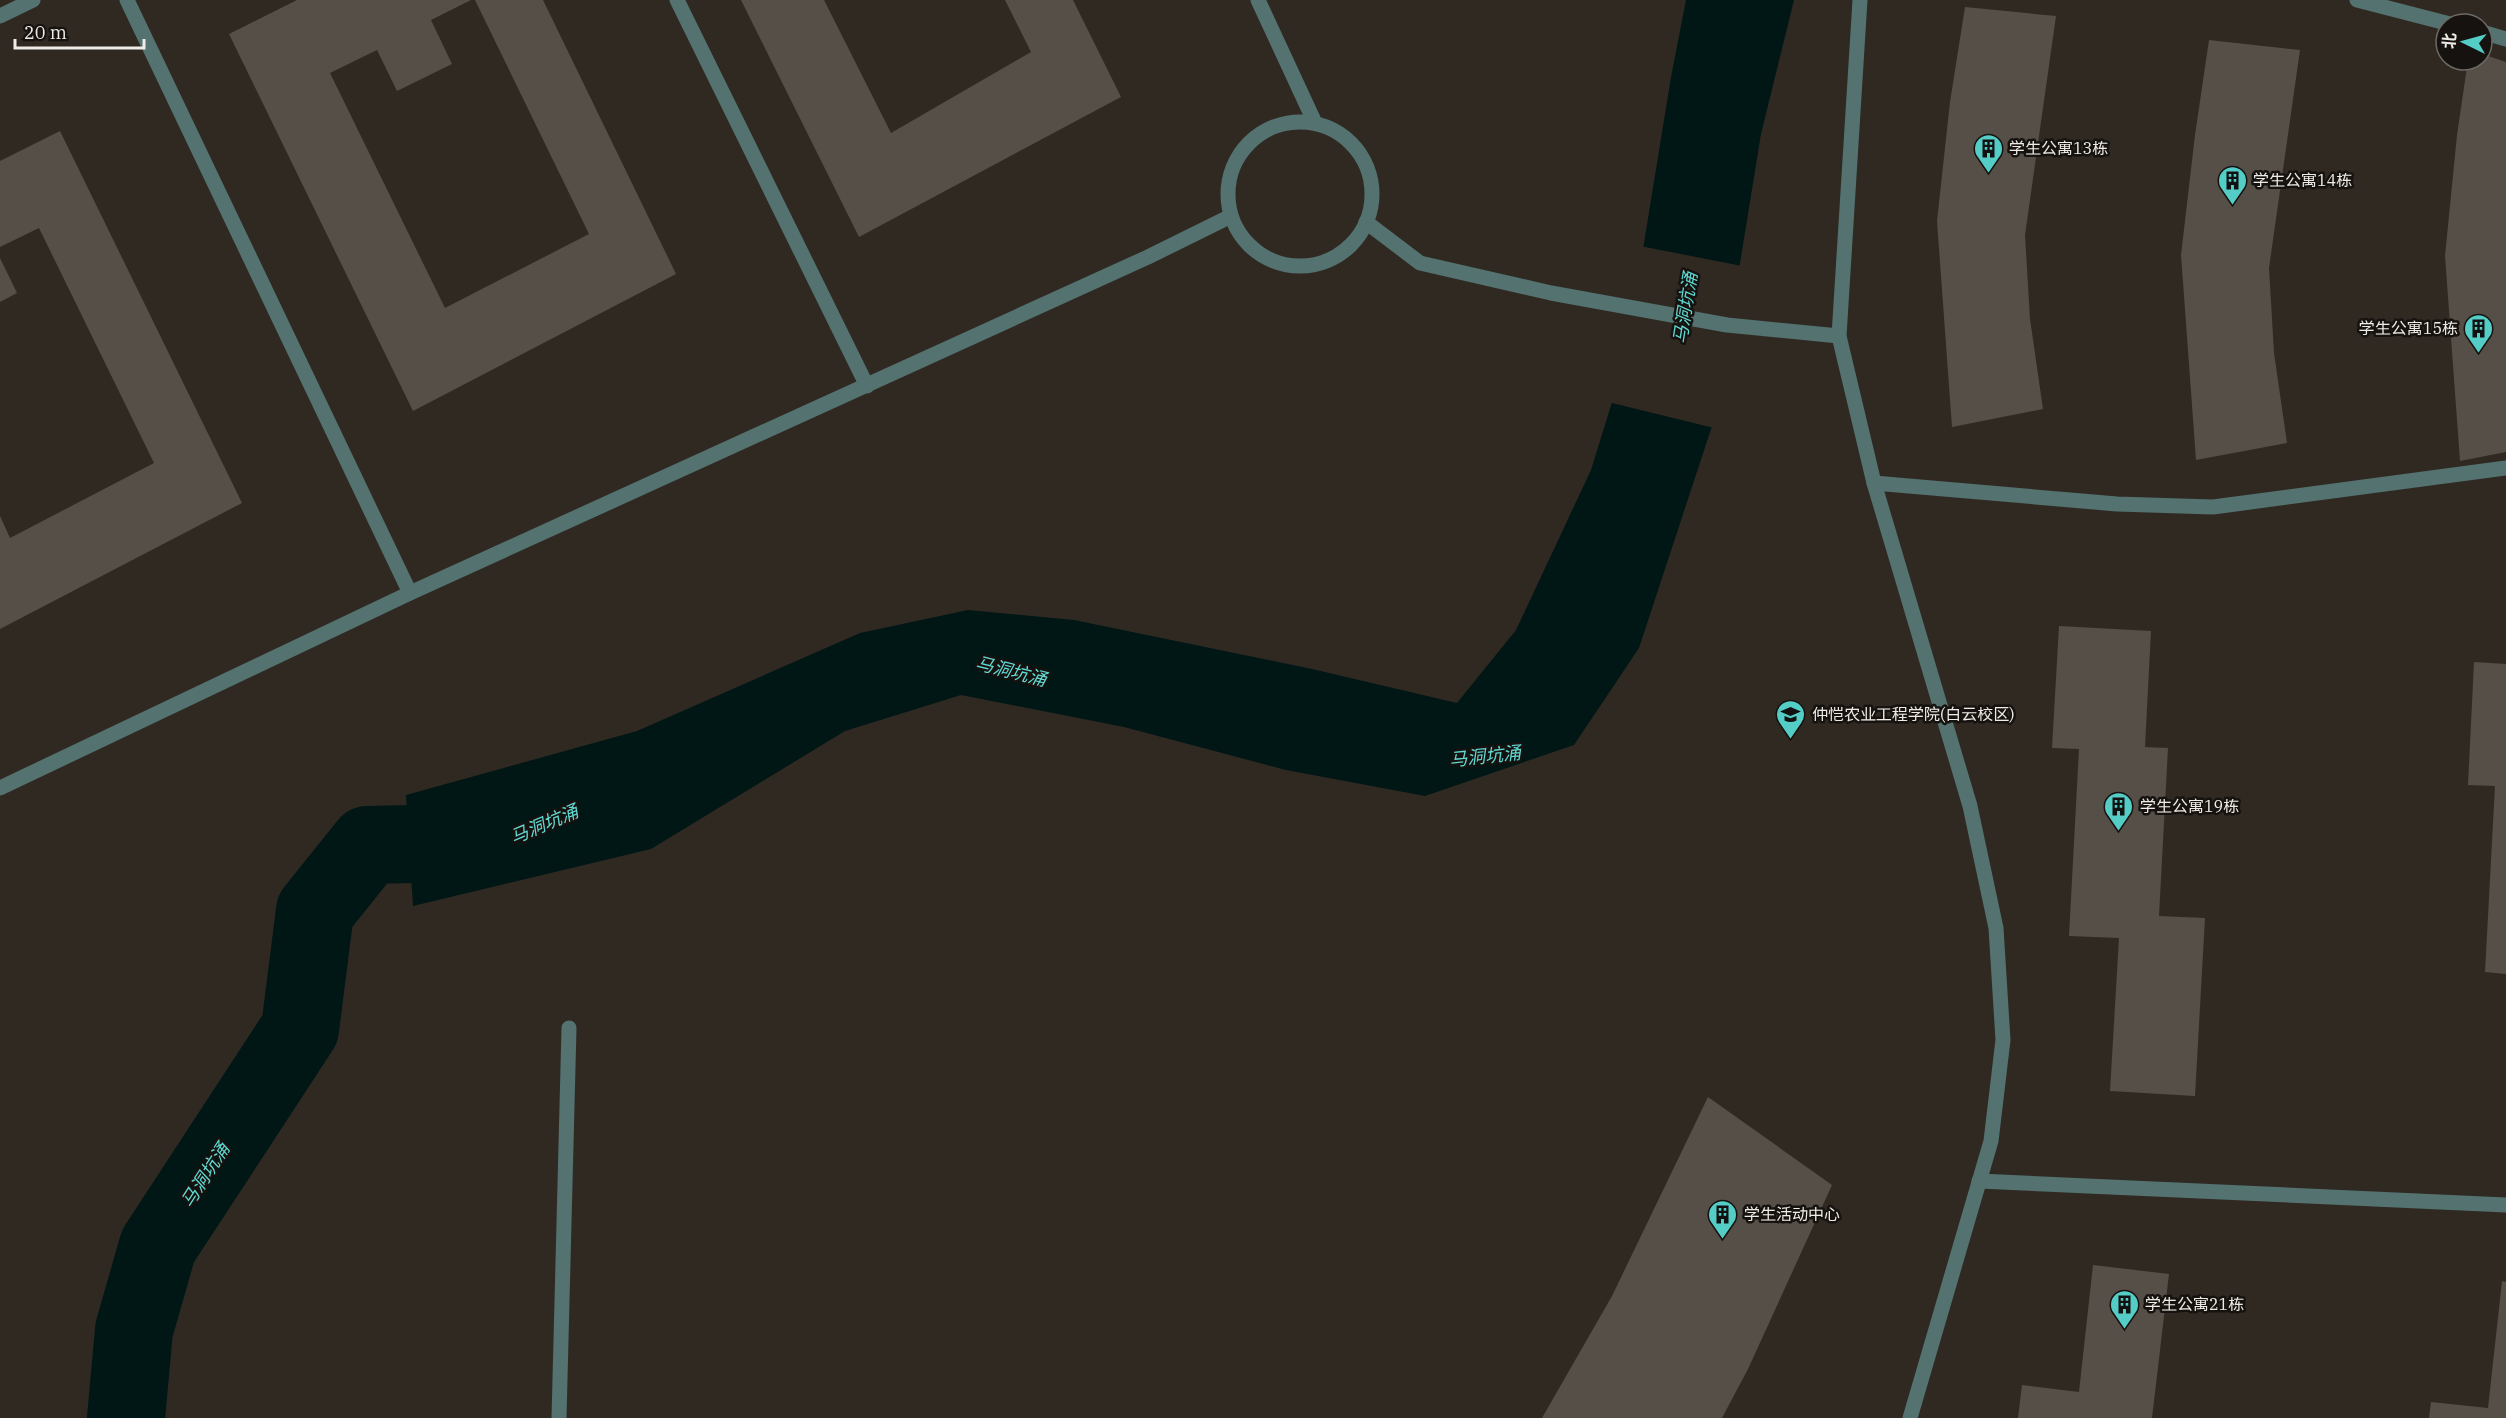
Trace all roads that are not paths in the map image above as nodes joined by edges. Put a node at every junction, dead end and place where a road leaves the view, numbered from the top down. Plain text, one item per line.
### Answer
1 (33, 0) edge
2 (127, 0) edge
3 (677, 0) edge
4 (1258, 0) edge
5 (1860, 0) edge
6 (2357, 0) edge
7 (0, 16) edge
8 (2434, 20) edge
9 (1315, 123) junction
10 (1231, 216) junction
11 (1366, 222) junction
12 (1839, 336) junction
13 (867, 386) junction
14 (2506, 468) edge
15 (1874, 483) junction
16 (410, 593) junction
17 (0, 788) edge
18 (569, 1028) dead end
19 (1979, 1181) junction
20 (2506, 1205) edge
21 (560, 1418) edge
22 (1910, 1418) edge

1 - 7 street
2 - 16 street
3 - 13 street
4 - 9 street
5 - 12 street
6 - 8 street
9 - 10 street
9 - 11 street
10 - 11 street
10 - 13 street
11 - 12 street
12 - 15 street
13 - 16 street
14 - 15 street
15 - 19 street
16 - 17 street
18 - 21 street
19 - 20 street
19 - 22 street

